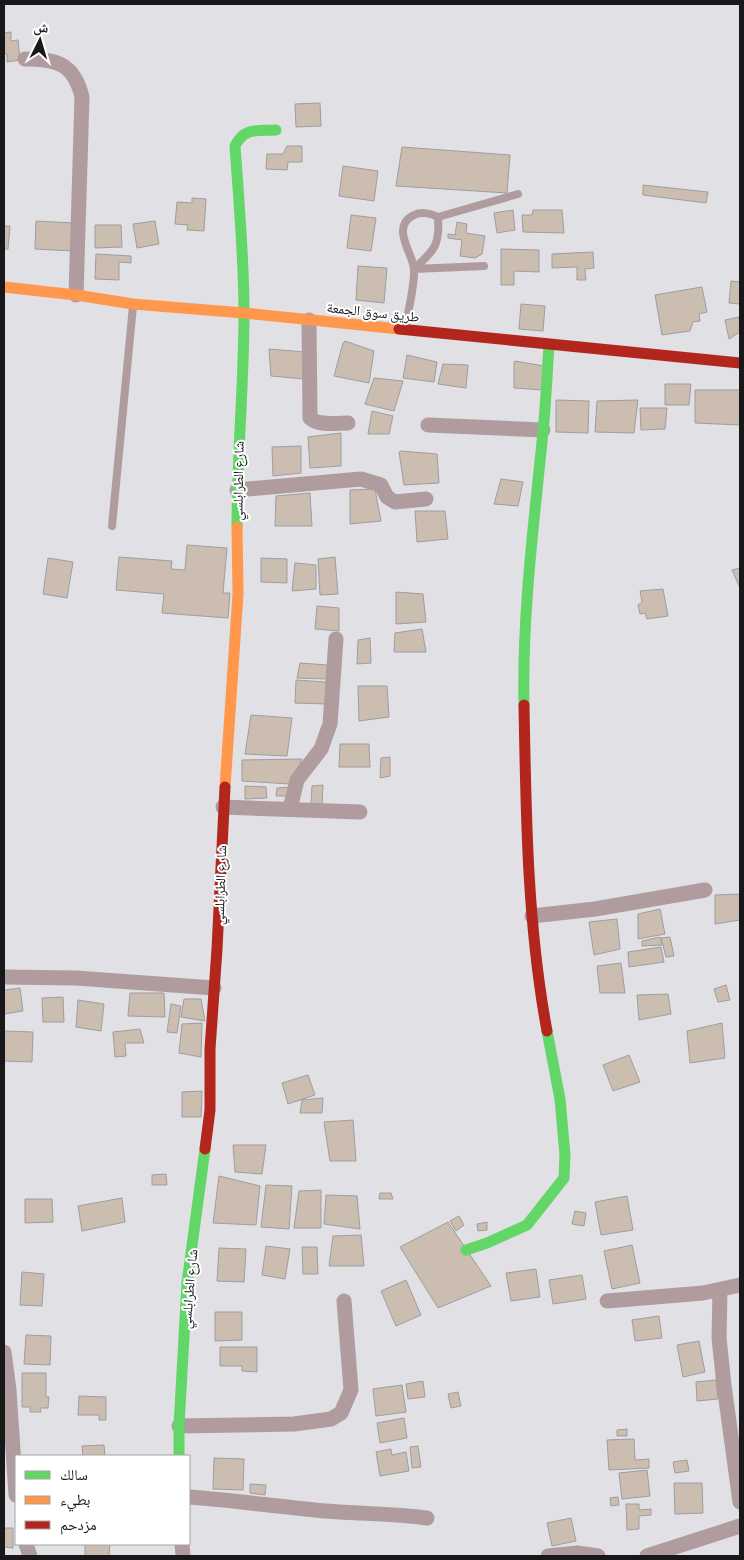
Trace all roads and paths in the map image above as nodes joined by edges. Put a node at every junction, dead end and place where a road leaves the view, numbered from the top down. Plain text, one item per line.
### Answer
1 (25, 59) dead end
2 (276, 130) dead end
3 (518, 194) dead end
4 (438, 217) junction
5 (484, 266) dead end
6 (414, 269) junction
7 (4, 286) edge
8 (76, 295) junction
9 (133, 304) junction
10 (244, 313) junction
11 (309, 320) junction
12 (404, 330) junction
13 (549, 345) junction
14 (740, 363) edge
15 (348, 424) dead end
16 (428, 425) dead end
17 (543, 430) junction
18 (237, 490) junction
19 (426, 499) dead end
20 (112, 526) dead end
21 (336, 638) dead end
22 (223, 807) junction
23 (290, 809) junction
24 (360, 812) dead end
25 (705, 890) dead end
26 (532, 916) junction
27 (4, 977) edge
28 (214, 988) junction
29 (466, 1250) dead end
30 (740, 1285) edge
31 (720, 1290) junction
32 (607, 1301) dead end
33 (344, 1302) dead end
34 (4, 1352) edge
35 (179, 1426) junction
36 (179, 1455) edge
37 (15, 1479) edge
38 (190, 1497) edge
39 (740, 1502) edge
40 (427, 1518) dead end
41 (740, 1526) edge
42 (548, 1556) edge
43 (598, 1556) edge
44 (647, 1556) edge

1 - 8 street
2 - 10 street, شارع الطرابلسي
3 - 4 lane
4 - 6 lane
4 - 6 lane
5 - 6 lane
6 - 12 lane
7 - 8 street, طريق سوق الجمعة
8 - 9 street, طريق سوق الجمعة
9 - 10 street, طريق سوق الجمعة
9 - 20 lane
10 - 11 street, طريق سوق الجمعة
10 - 18 street, شارع الطرابلسي
11 - 12 street, طريق سوق الجمعة
11 - 15 street
12 - 13 street, طريق سوق الجمعة
13 - 14 street, طريق سوق الجمعة
13 - 17 street
16 - 17 street
17 - 26 street
18 - 19 street
18 - 22 street, شارع الطرابلسي
21 - 23 street
22 - 23 street
22 - 28 street, شارع الطرابلسي
23 - 24 street
25 - 26 street
26 - 29 street
27 - 28 street
28 - 35 street, شارع الطرابلسي
30 - 31 street
31 - 32 street
31 - 39 street
33 - 35 street
34 - 37 street
35 - 36 street, شارع الطرابلسي
38 - 40 street
41 - 44 street
42 - 43 street

